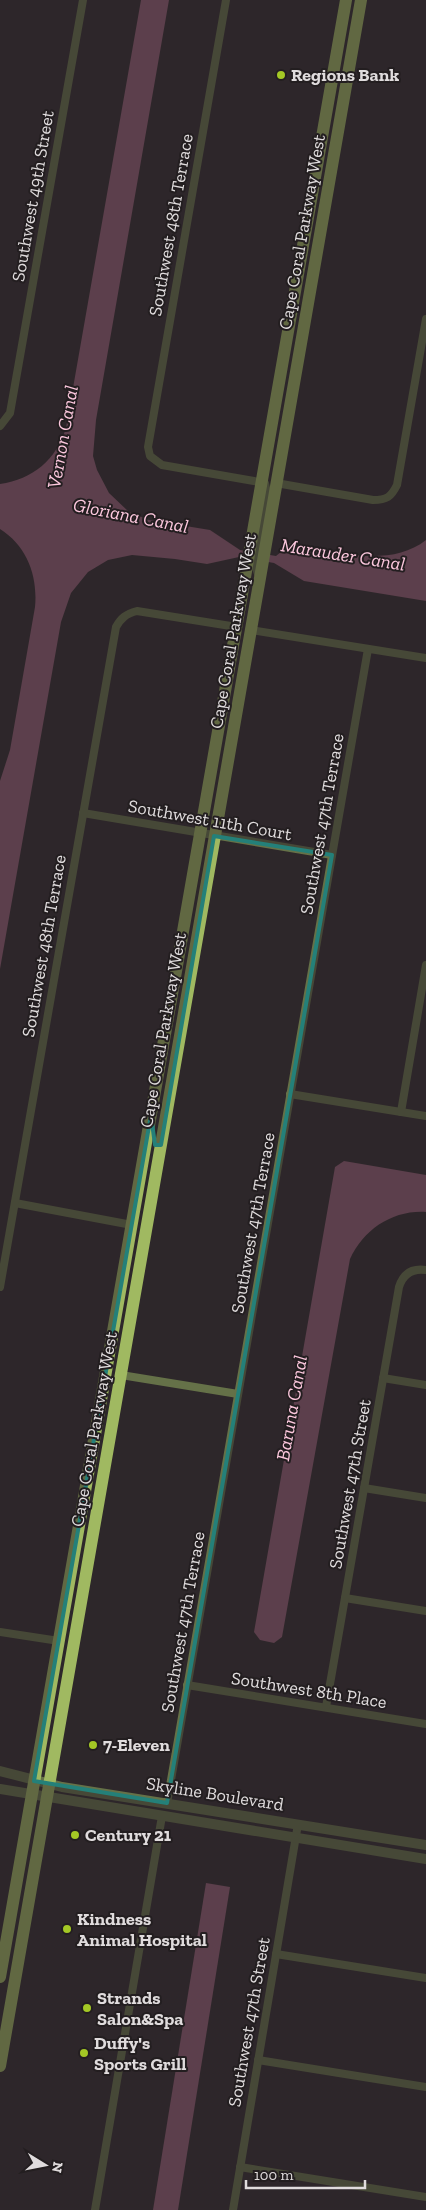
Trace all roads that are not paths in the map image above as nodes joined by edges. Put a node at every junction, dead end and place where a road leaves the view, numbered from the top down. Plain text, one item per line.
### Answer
1 (83, 0) edge
2 (226, 0) edge
3 (346, 0) edge
4 (361, 0) edge
5 (331, 90) junction
6 (328, 189) junction
7 (297, 283) junction
8 (426, 319) edge
9 (294, 381) junction
10 (1, 425) edge
11 (262, 482) junction
12 (276, 483) junction
13 (260, 579) junction
14 (237, 627) junction
15 (251, 630) junction
16 (368, 649) junction
17 (426, 658) edge
18 (83, 813) junction
19 (200, 833) junction
20 (214, 836) junction
21 (332, 855) junction
22 (426, 965) edge
23 (290, 1094) junction
24 (401, 1112) junction
25 (151, 1114) junction
26 (426, 1116) edge
27 (15, 1203) junction
28 (149, 1216) junction
29 (132, 1225) junction
30 (426, 1270) edge
31 (0, 1288) edge
32 (128, 1333) junction
33 (121, 1375) junction
34 (383, 1378) junction
35 (426, 1385) edge
36 (238, 1394) junction
37 (364, 1488) junction
38 (426, 1498) edge
39 (345, 1598) junction
40 (426, 1611) edge
41 (0, 1632) edge
42 (59, 1641) junction
43 (187, 1685) junction
44 (326, 1707) junction
45 (426, 1724) edge
46 (0, 1772) edge
47 (34, 1781) junction
48 (49, 1784) junction
49 (0, 1789) edge
50 (32, 1795) junction
51 (46, 1798) junction
52 (167, 1803) junction
53 (104, 1807) junction
54 (162, 1816) junction
55 (253, 1817) junction
56 (298, 1824) junction
57 (296, 1838) junction
58 (426, 1845) edge
59 (426, 1859) edge
60 (276, 1954) junction
61 (0, 1977) edge
62 (426, 1978) edge
63 (258, 2060) junction
64 (0, 2066) edge
65 (426, 2087) edge
66 (240, 2167) junction
67 (426, 2197) edge
68 (95, 2210) edge
69 (233, 2210) edge

1 - 10 street, Southwest 49th Street
2 - 11 street, Southwest 48th Terrace
3 - 5 main road, Cape Coral Parkway West
4 - 6 main road, Cape Coral Parkway West
5 - 6 main road
5 - 7 main road, Cape Coral Parkway West
6 - 9 main road, Cape Coral Parkway West
7 - 9 main road
7 - 11 main road, Cape Coral Parkway West
8 - 12 street
9 - 12 main road, Cape Coral Parkway West
11 - 13 street
11 - 14 main road, Cape Coral Parkway West
12 - 13 main road, Cape Coral Parkway West
13 - 15 main road, Cape Coral Parkway West
14 - 18 street, Southwest 48th Terrace
14 - 19 main road, Cape Coral Parkway West
15 - 16 street
15 - 20 main road, Cape Coral Parkway West
16 - 17 street
16 - 21 street, Southwest 47th Terrace
18 - 19 street, Southwest 11th Court
18 - 27 street, Southwest 48th Terrace
19 - 20 street, Southwest 11th Court
19 - 25 main road, Cape Coral Parkway West
20 - 21 street, Southwest 11th Court
20 - 28 main road, Cape Coral Parkway West
21 - 23 street, Southwest 47th Terrace
22 - 24 street
23 - 24 street
23 - 36 street, Southwest 47th Terrace
24 - 26 street
25 - 28 main road
25 - 29 main road, Cape Coral Parkway West
27 - 29 street
27 - 31 street, Southwest 48th Terrace
28 - 32 main road, Cape Coral Parkway West
29 - 32 main road
29 - 42 main road, Cape Coral Parkway West
30 - 34 street, Southwest 47th Street
32 - 33 main road, Cape Coral Parkway West
33 - 36 street
33 - 48 main road, Cape Coral Parkway West
34 - 35 street
34 - 37 street, Southwest 47th Street
36 - 43 street, Southwest 47th Terrace
37 - 38 street
37 - 39 street, Southwest 47th Street
39 - 40 street
39 - 44 street, Southwest 47th Street
41 - 42 street
42 - 47 main road, Cape Coral Parkway West
43 - 44 street, Southwest 8th Place
43 - 52 street, Southwest 47th Terrace
44 - 45 street, Southwest 8th Place
46 - 47 street, Skyline Boulevard
47 - 48 street, Skyline Boulevard
47 - 50 main road, Cape Coral Parkway West
48 - 51 main road, Cape Coral Parkway West
48 - 52 street, Skyline Boulevard
49 - 50 street, Skyline Boulevard
50 - 51 street, Skyline Boulevard
50 - 61 main road, Cape Coral Parkway West
51 - 53 street, Skyline Boulevard
51 - 64 main road, Cape Coral Parkway West
52 - 53 street
52 - 55 street, Skyline Boulevard
53 - 54 street, Skyline Boulevard
54 - 55 street
54 - 57 street, Skyline Boulevard
54 - 68 street
55 - 56 street, Skyline Boulevard
56 - 57 street, Southwest 47th Street
56 - 58 street, Skyline Boulevard
57 - 59 street, Skyline Boulevard
57 - 60 street, Southwest 47th Street
60 - 62 street
60 - 63 street, Southwest 47th Street
63 - 65 street
63 - 66 street, Southwest 47th Street
66 - 67 street
66 - 69 street, Southwest 47th Street

